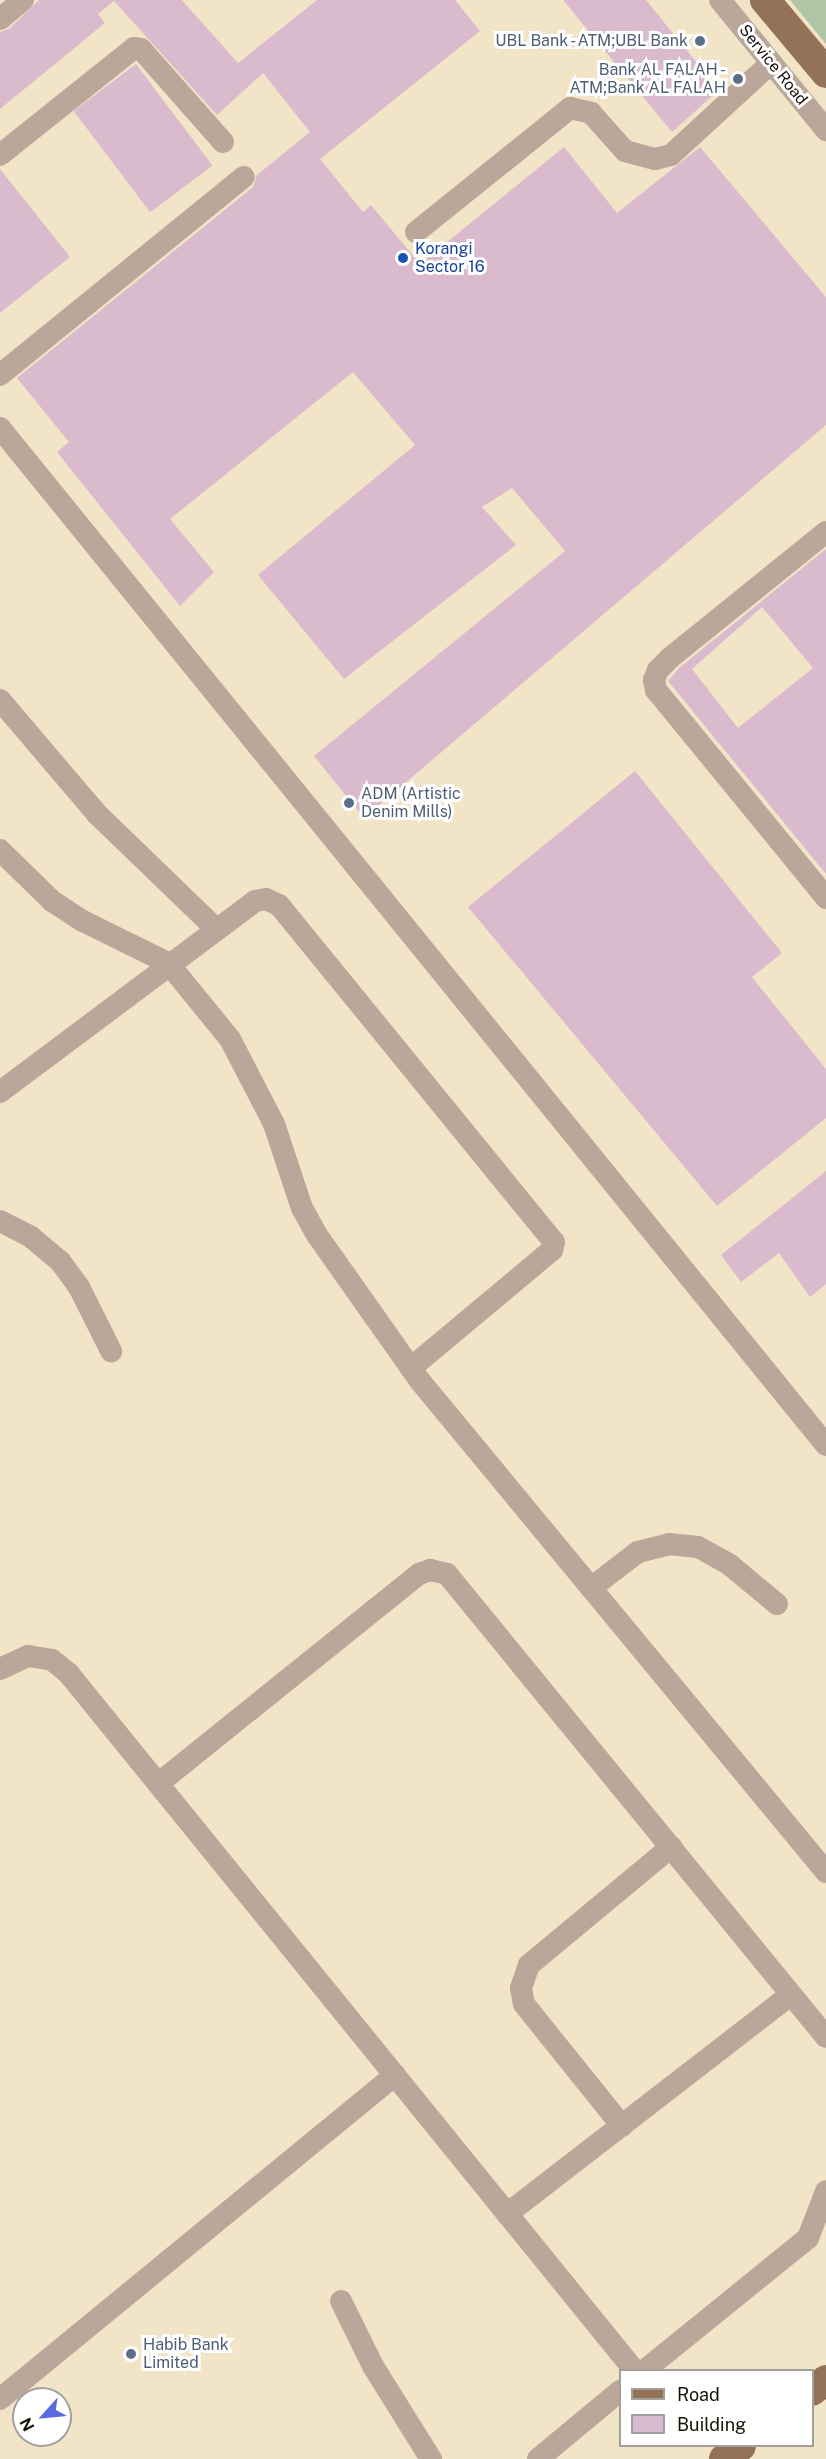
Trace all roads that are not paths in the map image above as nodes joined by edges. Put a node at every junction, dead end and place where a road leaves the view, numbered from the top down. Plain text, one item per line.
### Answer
1 (22, 0) edge
2 (720, 0) edge
3 (765, 0) edge
4 (0, 19) edge
5 (771, 63) junction
6 (826, 73) edge
7 (826, 130) edge
8 (223, 142) dead end
9 (0, 155) edge
10 (244, 177) dead end
11 (416, 232) dead end
12 (0, 375) edge
13 (0, 428) edge
14 (826, 532) edge
15 (0, 700) edge
16 (0, 850) edge
17 (826, 898) edge
18 (216, 928) junction
19 (168, 963) junction
20 (0, 1092) edge
21 (0, 1221) edge
22 (111, 1351) dead end
23 (411, 1368) junction
24 (826, 1445) edge
25 (591, 1588) junction
26 (777, 1604) dead end
27 (0, 1669) edge
28 (159, 1784) junction
29 (671, 1847) junction
30 (826, 1872) edge
31 (790, 1995) junction
32 (826, 2037) edge
33 (395, 2075) junction
34 (622, 2126) junction
35 (826, 2191) edge
36 (507, 2214) junction
37 (341, 2301) dead end
38 (633, 2369) edge
39 (646, 2369) edge
40 (826, 2380) edge
41 (814, 2390) edge
42 (619, 2393) edge
43 (0, 2399) edge
44 (739, 2447) edge
45 (431, 2459) edge
46 (538, 2459) edge
47 (724, 2459) edge

1 - 4 street
2 - 5 street, Service Road
3 - 6 main road
5 - 7 street, Service Road
5 - 11 street
8 - 9 street
10 - 12 street
13 - 24 street
14 - 17 street
15 - 18 street
16 - 19 street
18 - 19 street
18 - 23 street
19 - 20 street
19 - 23 street
21 - 22 street
23 - 25 street
25 - 26 street
25 - 30 street
27 - 28 street
28 - 29 street
28 - 33 street
29 - 31 street
29 - 34 street
31 - 32 street
31 - 34 street
33 - 36 street
33 - 43 street
34 - 36 street
35 - 39 street
36 - 38 street
37 - 45 street
40 - 41 main road
42 - 46 street
44 - 47 main road

